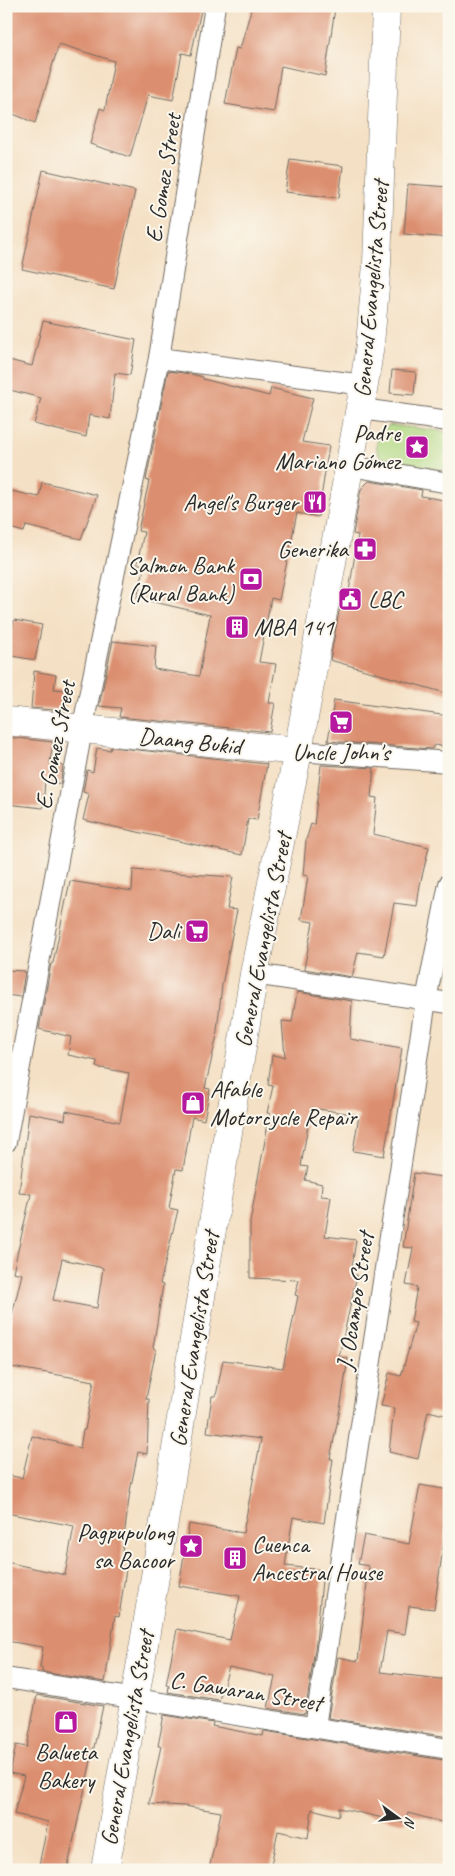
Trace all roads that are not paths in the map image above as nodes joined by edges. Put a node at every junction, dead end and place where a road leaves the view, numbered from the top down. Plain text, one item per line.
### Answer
1 (215, 6) edge
2 (386, 6) edge
3 (159, 358) junction
4 (363, 397) junction
5 (449, 421) edge
6 (351, 466) junction
7 (449, 483) edge
8 (6, 721) edge
9 (82, 730) junction
10 (298, 751) junction
11 (449, 762) edge
12 (449, 884) edge
13 (254, 974) junction
14 (426, 1000) junction
15 (449, 1003) edge
16 (6, 1142) edge
17 (6, 1678) edge
18 (134, 1699) junction
19 (315, 1728) junction
20 (449, 1749) edge
21 (105, 1870) edge

1 - 3 street, E. Gomez Street
2 - 4 main road, General Evangelista Street
3 - 4 street
3 - 9 street, E. Gomez Street
4 - 5 street
4 - 6 main road, General Evangelista Street
6 - 7 street
6 - 10 main road, General Evangelista Street
8 - 9 main road, Daang Bukid
9 - 10 main road, Daang Bukid
9 - 16 street, E. Gomez Street
10 - 11 street
10 - 13 main road, General Evangelista Street
12 - 14 street, J. Ocampo Street
13 - 14 street
13 - 18 main road, General Evangelista Street
14 - 15 street
14 - 19 street, J. Ocampo Street
17 - 18 street, C. Gawaran Street
18 - 19 street, C. Gawaran Street
18 - 21 main road, General Evangelista Street
19 - 20 street, C. Gawaran Street

